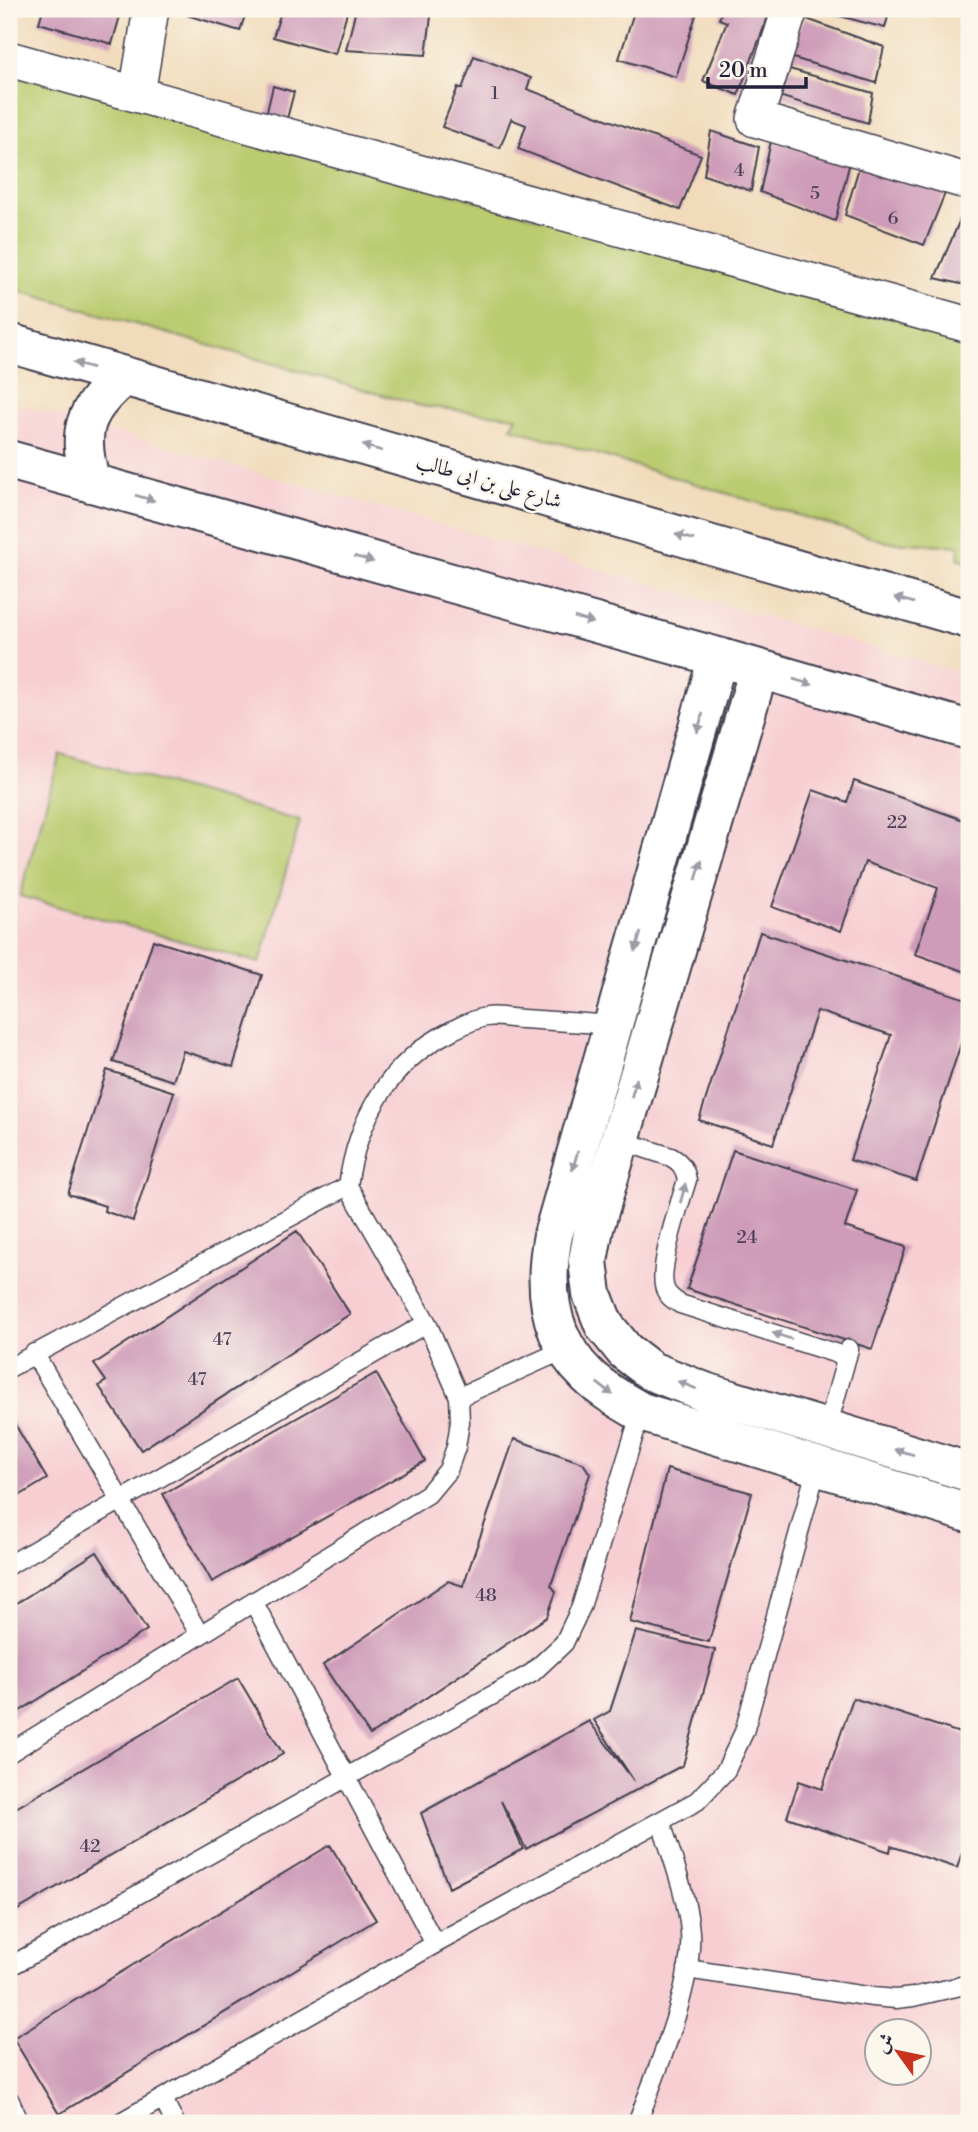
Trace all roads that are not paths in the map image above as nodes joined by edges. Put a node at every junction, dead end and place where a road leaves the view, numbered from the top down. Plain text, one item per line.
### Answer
1 (151, 9) edge
2 (790, 9) edge
3 (9, 59) edge
4 (137, 94) junction
5 (969, 182) edge
6 (969, 325) edge
7 (9, 343) edge
8 (124, 376) junction
9 (9, 460) edge
10 (91, 483) junction
11 (969, 619) edge
12 (718, 657) junction
13 (759, 669) junction
14 (969, 730) edge
15 (615, 1025) junction
16 (619, 1140) junction
17 (348, 1186) junction
18 (427, 1324) junction
19 (566, 1349) junction
20 (34, 1353) junction
21 (9, 1368) edge
22 (459, 1397) junction
23 (640, 1412) junction
24 (827, 1430) junction
25 (817, 1467) junction
26 (969, 1472) edge
27 (121, 1500) junction
28 (969, 1513) edge
29 (9, 1565) edge
30 (253, 1601) junction
31 (200, 1635) junction
32 (9, 1753) edge
33 (346, 1777) junction
34 (661, 1822) junction
35 (435, 1944) junction
36 (9, 1967) edge
37 (687, 1969) junction
38 (969, 1983) edge
39 (9, 2099) edge
40 (163, 2099) junction
41 (20, 2123) edge
42 (119, 2123) edge
43 (175, 2123) edge
44 (637, 2123) edge

1 - 4 street
2 - 5 street
3 - 4 street
4 - 6 street
8 -> 7 street, شارع على بن ابى طالب
8 - 10 street
11 -> 8 street, شارع على بن ابى طالب
9 - 10 street
10 -> 12 street
12 - 13 street
12 -> 15 street
13 -> 14 street
16 -> 13 street
15 - 17 lane
15 -> 19 street
24 -> 16 street
24 -> 16 lane
17 - 18 lane
17 - 20 lane
18 - 22 lane
18 - 27 lane
19 - 22 lane
19 -> 23 street
20 - 21 lane
20 - 27 lane
22 - 30 lane
23 - 25 street
23 - 33 lane
24 - 25 lane
26 -> 24 street
25 - 28 street
25 - 34 lane
27 - 29 lane
27 - 31 lane
30 - 31 lane
30 - 33 lane
31 - 32 lane
33 - 35 lane
33 - 36 lane
34 - 35 lane
34 - 37 lane
35 - 40 lane
37 - 38 lane
37 - 44 lane
39 - 41 lane
40 - 42 lane
40 - 43 lane

